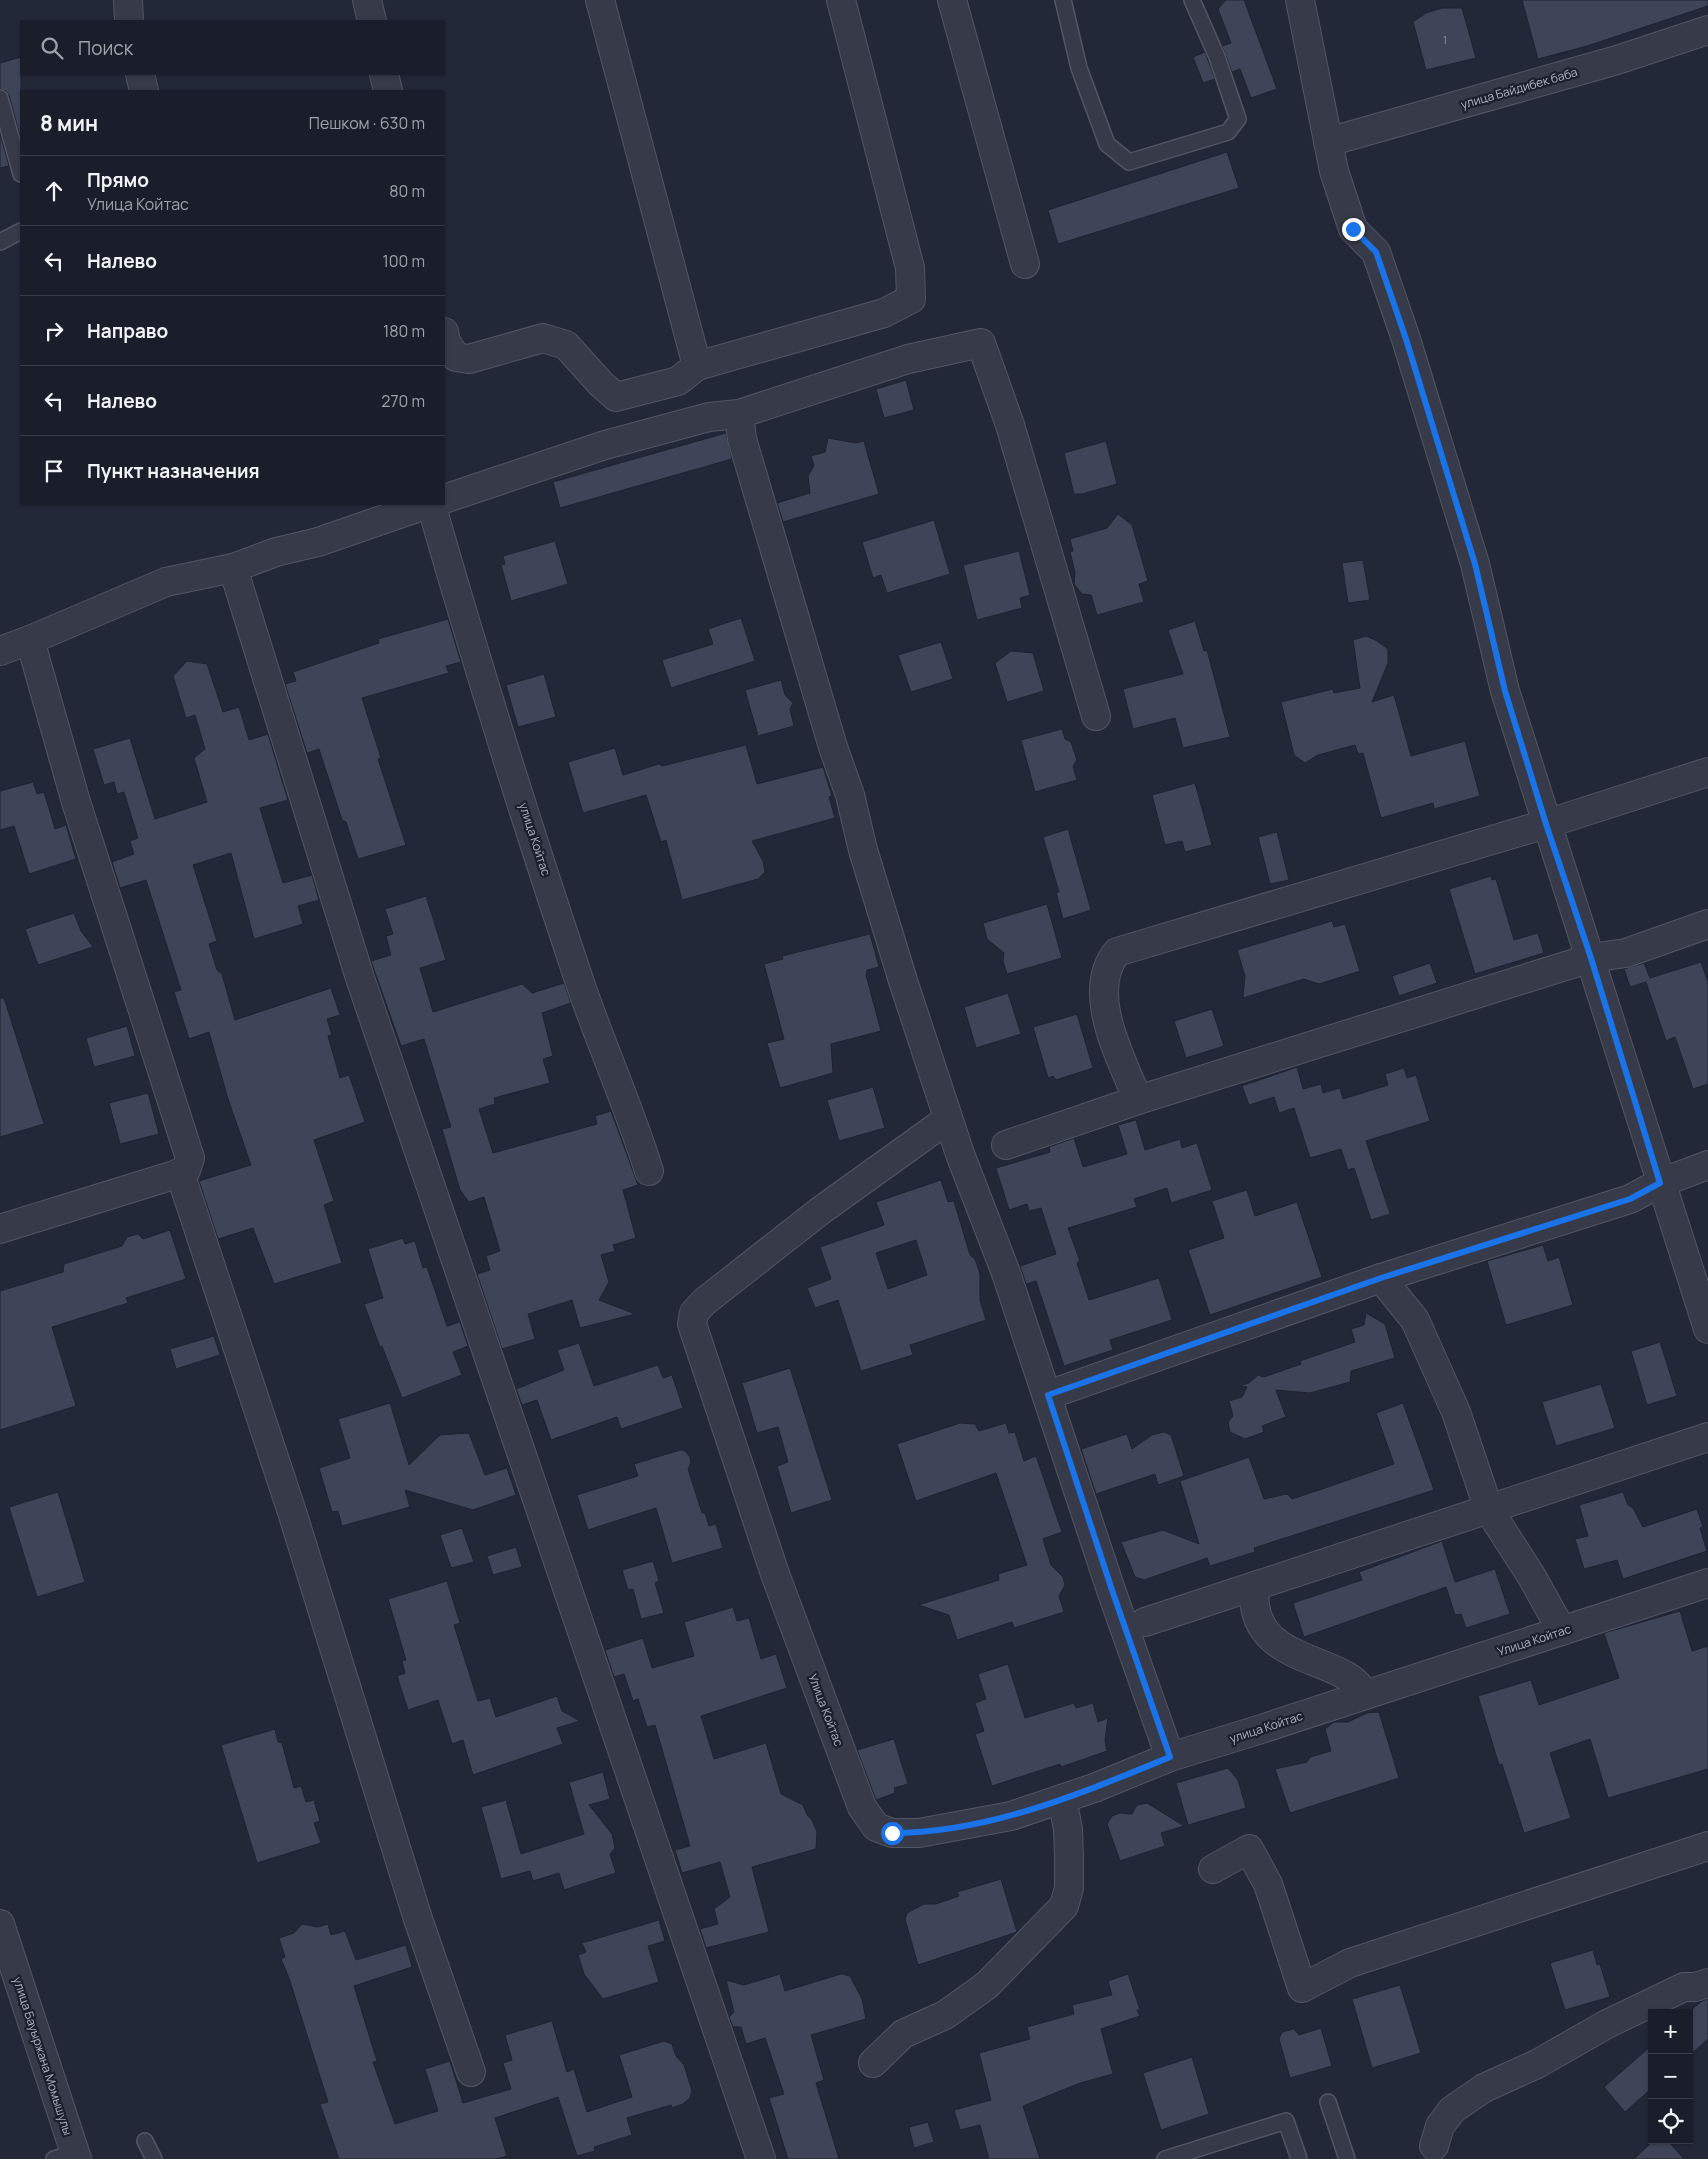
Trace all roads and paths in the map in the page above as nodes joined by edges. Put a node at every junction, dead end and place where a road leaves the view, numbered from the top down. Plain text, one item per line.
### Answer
1 (128, 0) edge
2 (367, 0) edge
3 (600, 0) edge
4 (841, 0) edge
5 (952, 0) edge
6 (1063, 0) edge
7 (1192, 0) edge
8 (1300, 0) edge
9 (129, 20) edge
10 (372, 20) edge
11 (1708, 30) edge
12 (140, 75) edge
13 (384, 75) edge
14 (144, 90) edge
15 (388, 90) edge
16 (0, 98) edge
17 (1328, 142) junction
18 (20, 170) edge
19 (20, 232) edge
20 (0, 242) edge
21 (1025, 264) dead end
22 (445, 337) edge
23 (450, 360) edge
24 (698, 366) junction
25 (739, 414) junction
26 (445, 499) edge
27 (427, 505) edge
28 (430, 505) edge
29 (233, 568) junction
30 (30, 640) junction
31 (0, 651) edge
32 (1096, 716) dead end
33 (1708, 772) edge
34 (1546, 824) junction
35 (1708, 924) edge
36 (1591, 958) junction
37 (1138, 1100) junction
38 (948, 1119) junction
39 (1006, 1145) dead end
40 (1708, 1165) edge
41 (649, 1171) dead end
42 (180, 1172) junction
43 (1660, 1183) junction
44 (0, 1228) edge
45 (1381, 1278) junction
46 (1706, 1319) edge
47 (1048, 1395) junction
48 (1708, 1437) edge
49 (1490, 1510) junction
50 (1708, 1583) edge
51 (1255, 1586) junction
52 (1145, 1622) dead end
53 (1562, 1631) junction
54 (1362, 1696) junction
55 (1170, 1757) junction
56 (1062, 1799) junction
57 (1708, 1846) edge
58 (1213, 1869) dead end
59 (0, 1924) edge
60 (1708, 1983) edge
61 (873, 2063) dead end
62 (471, 2072) dead end
63 (1328, 2102) dead end
64 (144, 2141) dead end
65 (1434, 2146) dead end
66 (68, 2157) edge
67 (154, 2159) edge
68 (761, 2159) edge
69 (1165, 2159) edge
70 (1299, 2159) edge
71 (1347, 2159) edge

1 - 9 street
2 - 10 street
3 - 24 street
4 - 24 street
5 - 21 street
6 - 7 lane
8 - 17 street
11 - 17 street, улица Байдибек баба
12 - 14 street
13 - 15 street
16 - 18 lane
17 - 34 street
19 - 20 lane
22 - 23 street
23 - 24 street
25 - 26 street
25 - 32 street
25 - 38 street
27 - 29 street
28 - 41 street, улица Койтас
29 - 30 street
29 - 68 street
30 - 31 street
30 - 42 street
33 - 34 street
34 - 36 street
34 - 37 street
35 - 36 street
36 - 37 street
36 - 43 street
37 - 39 street
38 - 47 street
38 - 56 street, Улица Койтас
40 - 43 street
42 - 44 street
42 - 62 street
43 - 45 street
43 - 46 street
45 - 47 street
45 - 49 street
47 - 55 street
48 - 49 street
49 - 51 street
49 - 53 street
50 - 53 street, Улица Койтас
51 - 52 street
51 - 54 street
53 - 54 street, Улица Койтас
54 - 55 street, улица Койтас
55 - 56 street, Улица Койтас
56 - 61 street
57 - 58 street
59 - 66 street, улица Бауыржана Момышулы
60 - 65 street
63 - 71 lane
64 - 67 lane
69 - 70 lane

